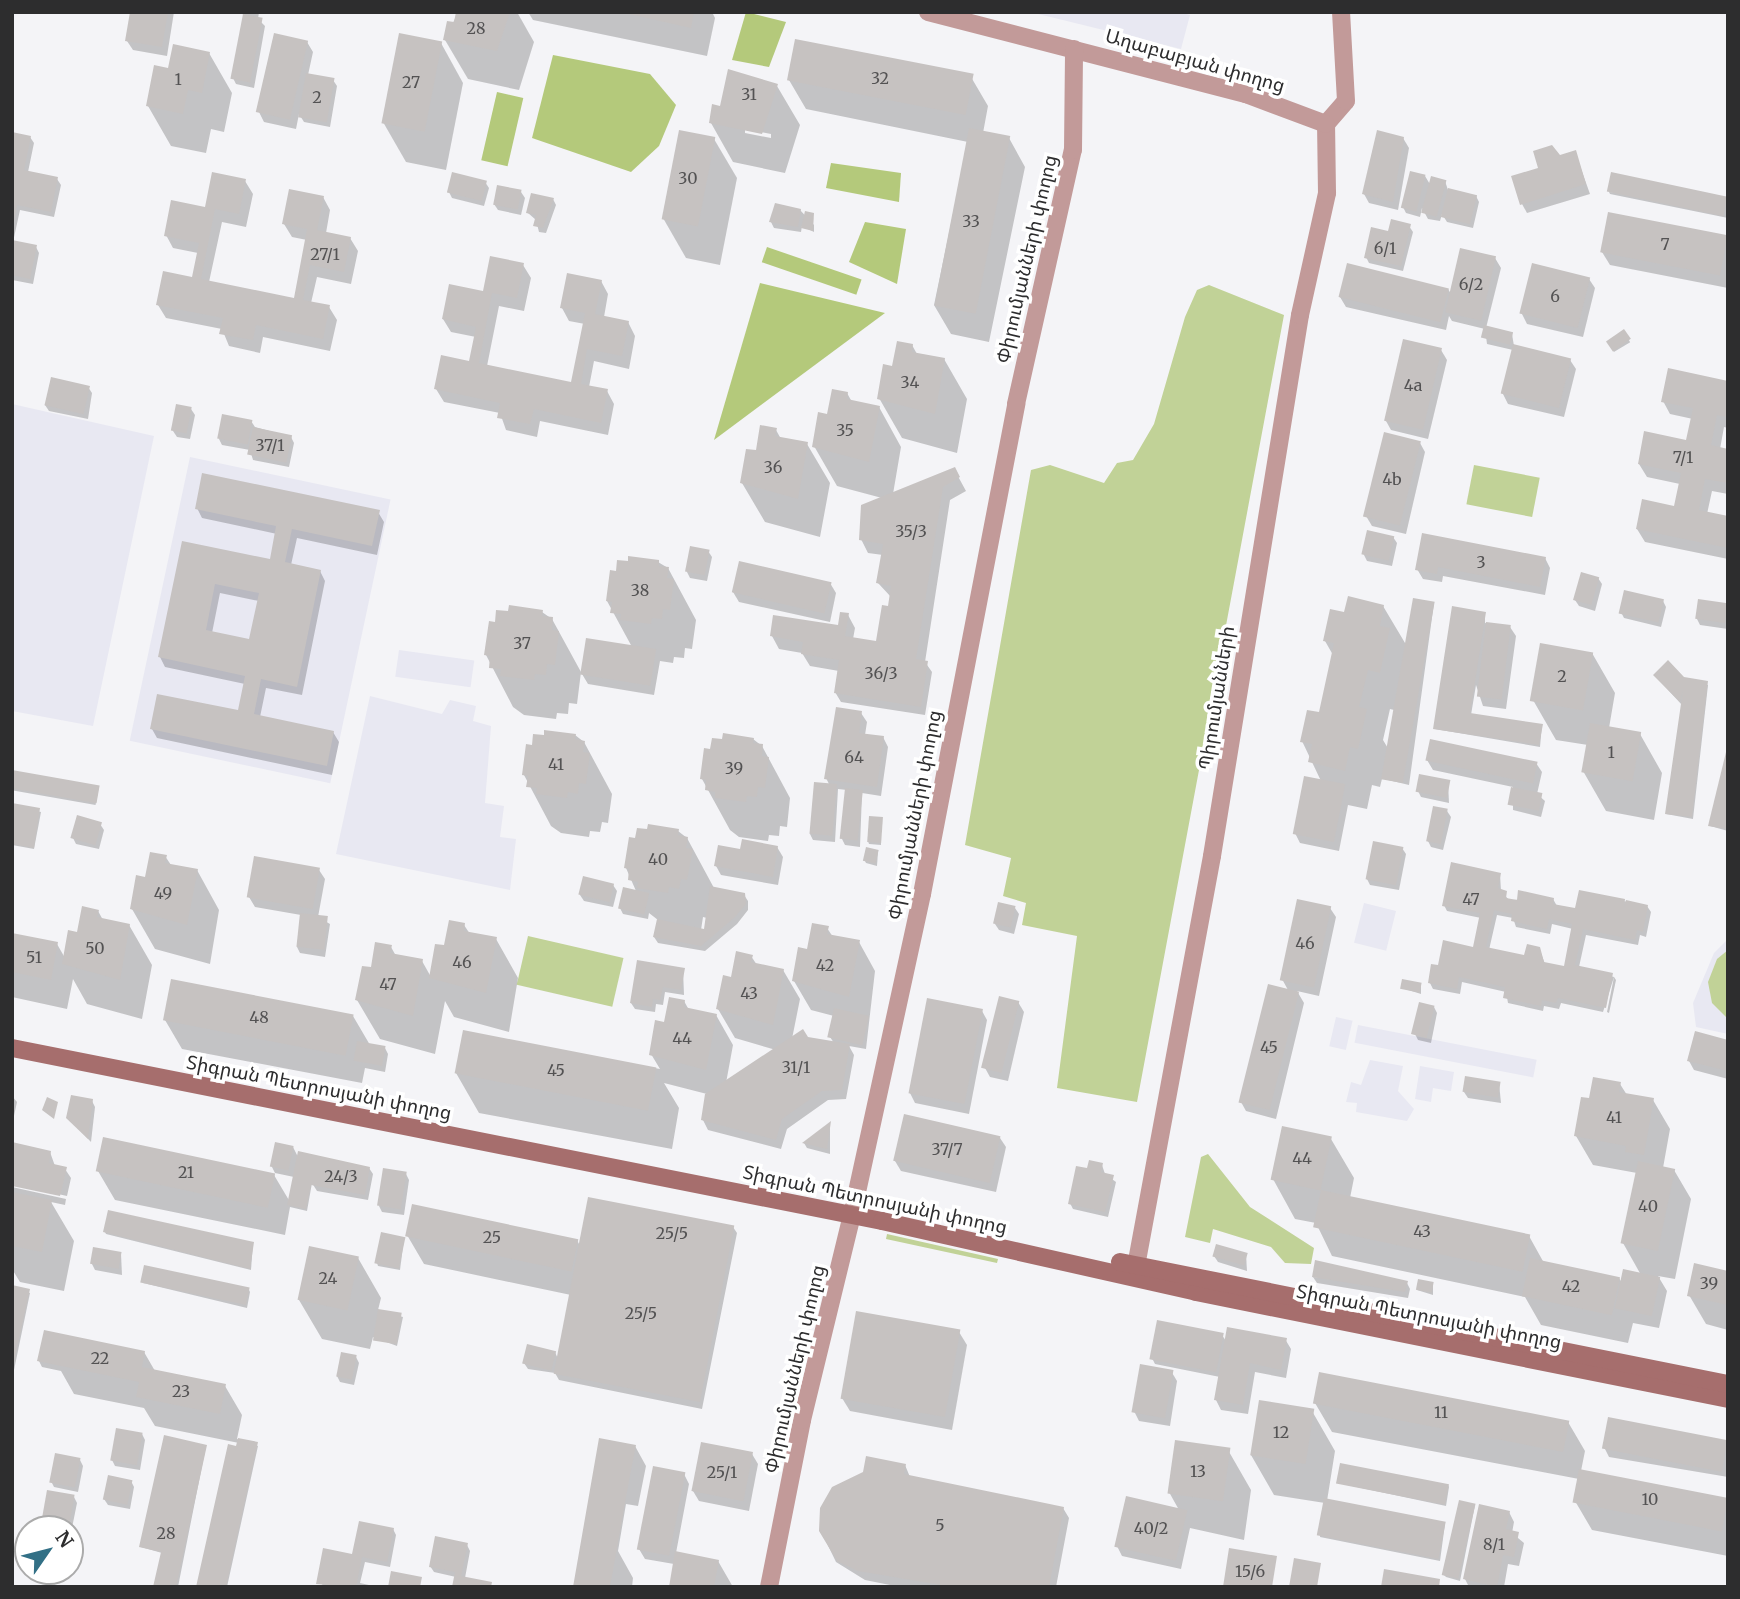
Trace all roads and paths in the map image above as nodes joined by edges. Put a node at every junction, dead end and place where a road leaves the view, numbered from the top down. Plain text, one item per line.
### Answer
1 (928, 12) edge
2 (1341, 12) edge
3 (1074, 48) junction
4 (1326, 124) junction
5 (12, 1036) edge
6 (12, 1048) edge
7 (853, 1210) junction
8 (1135, 1271) junction
9 (1728, 1384) edge
10 (1728, 1399) edge
11 (769, 1587) edge

1 - 3 street, Աղաբաբյան փողոց
2 - 4 street
3 - 4 street, Աղաբաբյան փողոց
3 - 7 street, Փիրումյանների փողոց
4 - 8 street, Պիրումյանների
5 - 7 main road, Տիգրան Պետրոսյանի փողոց
6 - 7 main road, Տիգրան Պետրոսյանի փողոց
7 - 8 main road, Տիգրան Պետրոսյանի փողոց
7 - 11 street, Փիրումյանների փողոց
8 - 9 main road, Տիգրան Պետրոսյանի փողոց
8 - 10 main road, Տիգրան Պետրոսյանի փողոց

